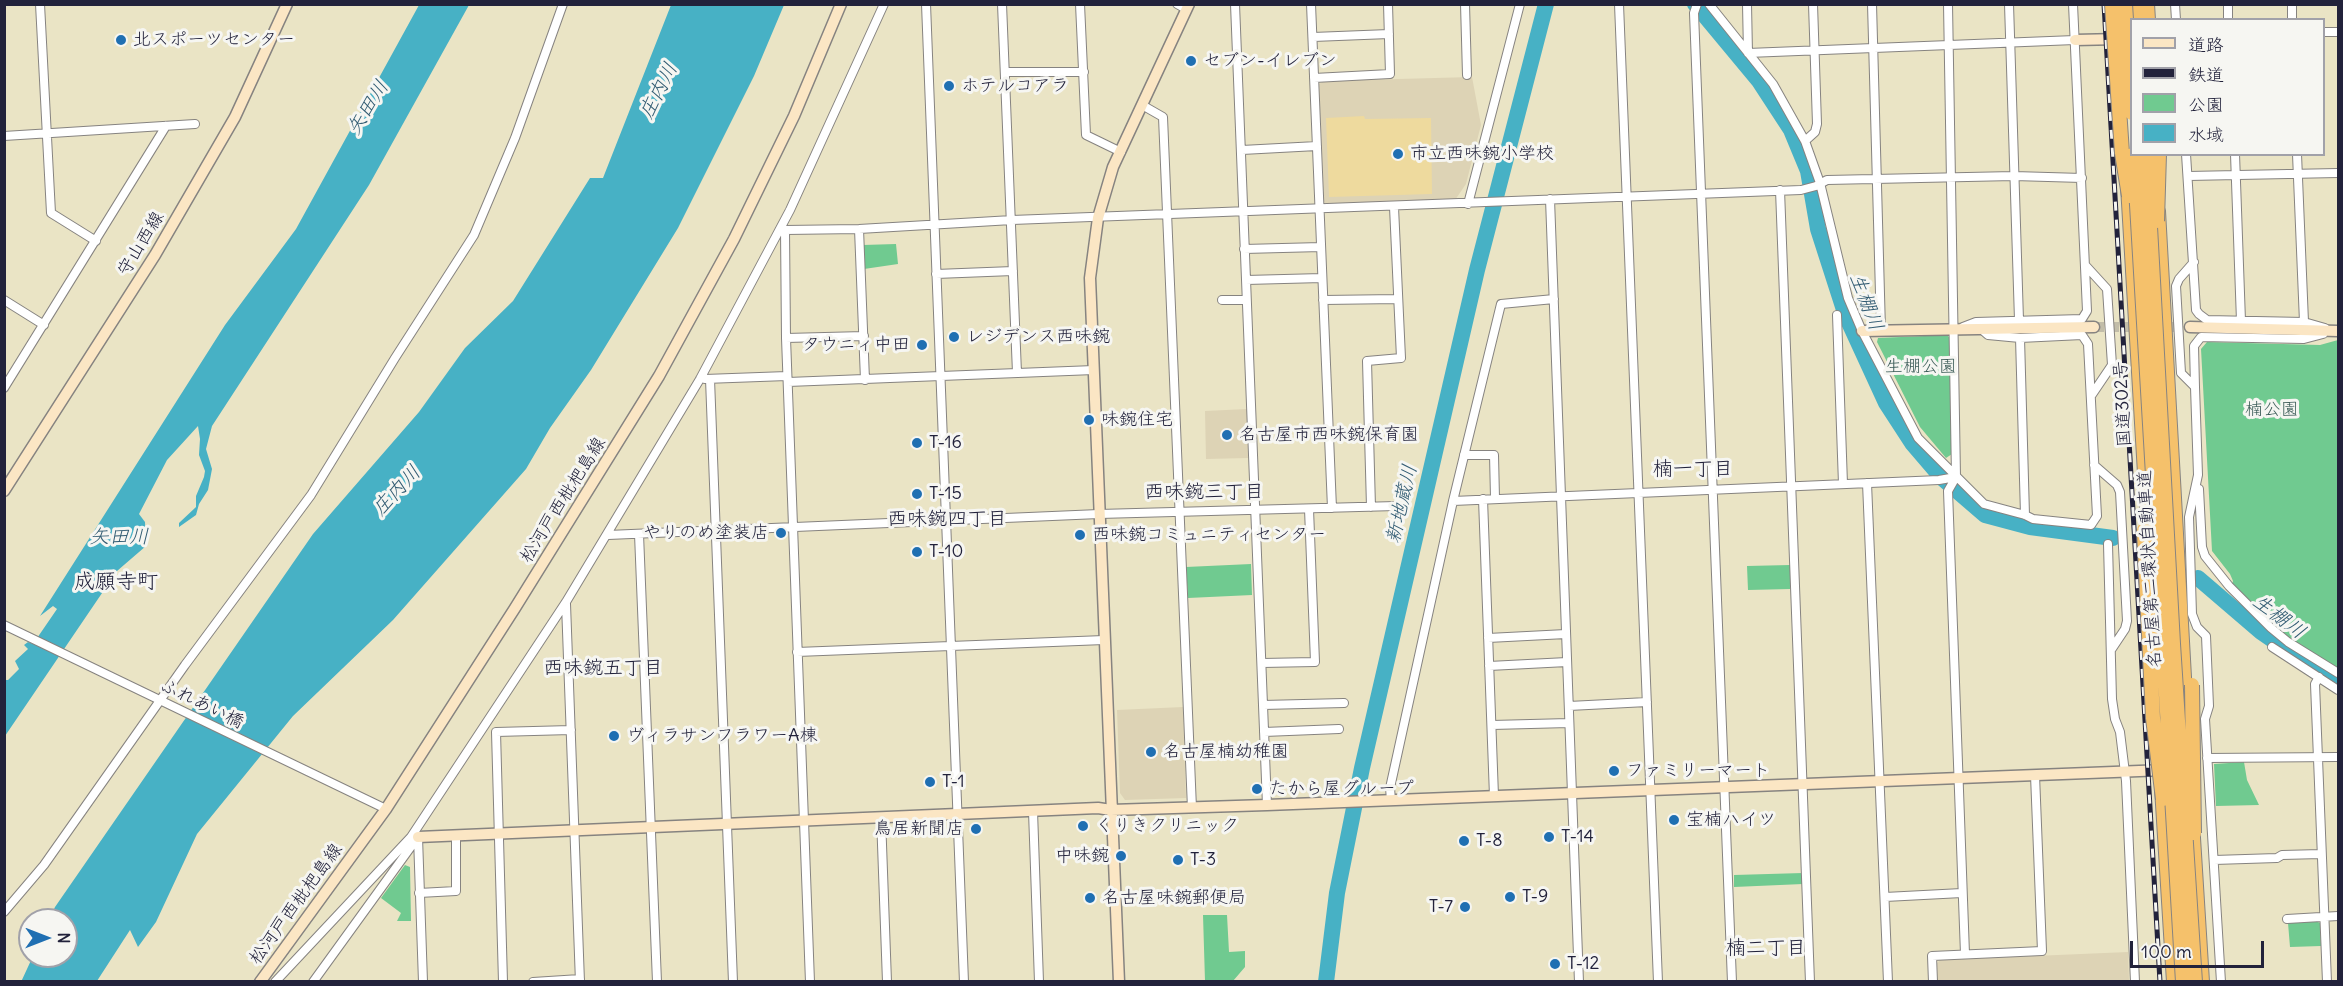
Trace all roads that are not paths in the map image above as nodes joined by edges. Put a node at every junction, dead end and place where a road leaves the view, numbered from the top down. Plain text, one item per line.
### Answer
1 (40, 4) edge
2 (287, 4) edge
3 (563, 4) edge
4 (841, 4) edge
5 (884, 4) edge
6 (926, 4) edge
7 (1002, 4) edge
8 (1080, 4) edge
9 (1235, 4) edge
10 (1311, 4) edge
11 (1388, 4) edge
12 (1465, 4) edge
13 (1520, 4) edge
14 (1619, 4) edge
15 (1697, 4) edge
16 (1709, 4) edge
17 (1747, 4) edge
18 (1813, 4) edge
19 (1872, 4) edge
20 (1948, 4) edge
21 (2008, 4) edge
22 (2073, 4) edge
23 (2112, 4) edge
24 (2117, 4) edge
25 (2125, 4) edge
26 (1184, 6) edge
27 (1389, 34) junction
28 (1313, 37) junction
29 (2125, 39) edge
30 (2075, 40) junction
31 (2010, 42) junction
32 (1948, 45) junction
33 (1873, 47) junction
34 (1815, 49) junction
35 (1748, 53) junction
36 (1005, 72) junction
37 (1083, 72) junction
38 (1467, 75) dead end
39 (1314, 78) junction
40 (2130, 82) edge
41 (1142, 105) junction
42 (2130, 107) edge
43 (195, 123) dead end
44 (166, 126) junction
45 (48, 132) junction
46 (4, 135) edge
47 (1805, 141) junction
48 (1317, 147) junction
49 (1242, 150) junction
50 (1120, 152) junction
51 (2134, 156) edge
52 (2134, 156) edge
53 (2146, 156) edge
54 (2157, 156) edge
55 (2157, 156) edge
56 (2187, 156) edge
57 (2235, 156) edge
58 (2297, 156) edge
59 (2338, 173) edge
60 (2297, 174) junction
61 (2235, 175) junction
62 (2014, 176) junction
63 (2188, 176) junction
64 (1952, 177) junction
65 (1877, 178) junction
66 (2082, 178) junction
67 (1818, 184) junction
68 (1779, 190) junction
69 (1701, 194) junction
70 (1627, 197) junction
71 (1550, 199) junction
72 (1468, 204) junction
73 (1394, 207) junction
74 (1319, 209) junction
75 (1243, 212) junction
76 (1167, 214) junction
77 (1098, 218) junction
78 (1012, 220) junction
79 (934, 226) junction
80 (859, 229) junction
81 (782, 230) junction
82 (96, 241) junction
83 (1321, 247) junction
84 (2160, 247) junction
85 (1244, 249) junction
86 (2194, 262) junction
87 (2086, 266) junction
88 (2142, 270) junction
89 (1013, 271) junction
90 (936, 274) junction
91 (1322, 278) junction
92 (1246, 280) junction
93 (1398, 299) junction
94 (1554, 299) junction
95 (4, 300) edge
96 (1222, 300) dead end
97 (1246, 300) junction
98 (1323, 300) junction
99 (1837, 315) dead end
100 (2019, 321) junction
101 (2241, 321) junction
102 (2304, 322) junction
103 (44, 325) junction
104 (2094, 327) tunnel mouth
105 (2190, 327) tunnel mouth
106 (1957, 328) junction
107 (1980, 328) junction
108 (1881, 330) junction
109 (1862, 331) junction
110 (2336, 331) edge
111 (864, 336) junction
112 (786, 338) junction
113 (2020, 338) junction
114 (1094, 370) junction
115 (1017, 373) junction
116 (940, 377) junction
117 (700, 379) junction
118 (710, 379) junction
119 (788, 379) junction
120 (865, 380) junction
121 (2195, 387) junction
122 (4, 388) edge
123 (2091, 397) junction
124 (1464, 455) junction
125 (2094, 465) junction
126 (2198, 475) junction
127 (1954, 478) junction
128 (1867, 483) junction
129 (1843, 484) junction
130 (1791, 486) junction
131 (1713, 490) junction
132 (4, 491) edge
133 (1638, 493) junction
134 (1561, 497) junction
135 (1495, 498) junction
136 (1484, 499) junction
137 (1453, 501) junction
138 (1396, 506) dead end
139 (1371, 507) junction
140 (1332, 508) junction
141 (1255, 509) junction
142 (1309, 509) junction
143 (1178, 512) junction
144 (1099, 514) junction
145 (2025, 514) junction
146 (945, 520) junction
147 (792, 528) junction
148 (716, 531) junction
149 (639, 534) junction
150 (608, 535) junction
151 (2108, 544) dead end
152 (566, 602) junction
153 (4, 625) edge
154 (1566, 634) junction
155 (1488, 638) junction
156 (1104, 640) junction
157 (949, 646) junction
158 (2272, 647) dead end
159 (2111, 651) junction
160 (797, 652) junction
161 (1567, 662) junction
162 (1262, 663) junction
163 (1490, 666) junction
164 (2338, 673) edge
165 (2319, 677) junction
166 (2338, 690) edge
167 (162, 701) junction
168 (1647, 702) junction
169 (1344, 703) dead end
170 (1263, 705) junction
171 (1569, 706) junction
172 (1569, 723) junction
173 (1492, 725) junction
174 (1339, 729) dead end
175 (571, 730) junction
176 (1264, 732) junction
177 (2317, 757) junction
178 (2338, 757) edge
179 (2207, 758) junction
180 (2189, 770) junction
181 (2161, 771) junction
182 (2123, 772) junction
183 (2035, 775) junction
184 (1959, 779) junction
185 (1880, 781) junction
186 (1803, 785) junction
187 (1725, 788) junction
188 (1651, 789) junction
189 (1571, 794) junction
190 (1494, 796) junction
191 (1391, 800) junction
192 (2191, 802) junction
193 (1267, 805) junction
194 (386, 808) junction
195 (1192, 808) junction
196 (1111, 810) junction
197 (1033, 811) junction
198 (956, 815) junction
199 (881, 817) junction
200 (804, 820) junction
201 (2211, 821) junction
202 (727, 824) junction
203 (651, 827) junction
204 (575, 830) junction
205 (499, 834) junction
206 (456, 836) junction
207 (415, 837) junction
208 (2321, 854) junction
209 (2214, 860) junction
210 (419, 893) junction
211 (1962, 893) junction
212 (1885, 897) junction
213 (4, 912) edge
214 (2338, 916) edge
215 (2323, 917) junction
216 (2287, 919) dead end
217 (2185, 923) junction
218 (1965, 954) junction
219 (580, 980) edge
220 (260, 981) edge
221 (274, 981) edge
222 (313, 981) edge
223 (423, 981) edge
224 (503, 981) edge
225 (533, 981) edge
226 (657, 981) edge
227 (733, 981) edge
228 (810, 981) edge
229 (887, 981) edge
230 (964, 981) edge
231 (1039, 981) edge
232 (1119, 981) edge
233 (1579, 981) edge
234 (1658, 981) edge
235 (1732, 981) edge
236 (1810, 981) edge
237 (1888, 981) edge
238 (1933, 981) edge
239 (2135, 981) edge
240 (2174, 981) edge
241 (2183, 981) edge
242 (2195, 981) edge
243 (2202, 981) edge
244 (2221, 981) edge
245 (2326, 981) edge

1 - 45 street
2 - 132 street, 守山西線
3 - 167 street
4 - 194 street, 松河戸西枇杷島線
5 - 81 street
6 - 79 street
7 - 36 street
8 - 37 street
9 - 49 street
10 - 28 street
11 - 27 street
12 - 38 street
13 - 72 street
14 - 70 street
15 - 69 street
16 - 35 street
17 - 35 street
18 - 34 street
19 - 33 street
20 - 32 street
21 - 31 street
22 - 30 street
23 - 88 highway, bridge
24 - 29 highway, 国道302号
25 - 40 highway, bridge
26 - 41 street
27 - 28 street
27 - 39 street
28 - 39 street
29 - 30 street
29 - 42 highway, 国道302号
30 - 31 street
30 - 66 street
31 - 32 street
31 - 62 street
32 - 33 street
32 - 64 street
33 - 34 street
33 - 65 street
34 - 35 street
34 - 47 street
35 - 47 street
36 - 37 street
36 - 78 street
37 - 50 street
39 - 48 street
41 - 50 street
41 - 76 street
43 - 44 street
44 - 45 street
44 - 82 street
45 - 46 street
45 - 82 street
47 - 67 street
48 - 49 street
48 - 74 street
49 - 75 street
50 - 77 street
51 - 88 highway, 国道302号
52 - 88 highway, 名古屋第二環状自動車道, bridge
53 - 88 highway, 名古屋第二環状自動車道, bridge
54 - 88 highway, bridge
55 - 84 highway
56 - 63 street
57 - 61 street
58 - 60 street
59 - 60 street
60 - 61 street
60 - 102 street
61 - 63 street
61 - 101 street
62 - 64 street
62 - 66 street
62 - 100 street
63 - 86 street
64 - 65 street
64 - 106 street
65 - 67 street
65 - 108 street
66 - 87 street
67 - 68 street
67 - 109 street
68 - 69 street
68 - 130 street
69 - 70 street
69 - 131 street
70 - 71 street
70 - 133 street
71 - 72 street
71 - 94 street
72 - 73 street
73 - 74 street
73 - 93 street
74 - 75 street
74 - 83 street
75 - 76 street
75 - 85 street
76 - 77 street
76 - 143 street
77 - 78 street
77 - 114 street
78 - 79 street
78 - 89 street
79 - 80 street
79 - 90 street
80 - 81 street
80 - 111 street
81 - 112 street
81 - 117 street
82 - 103 street
83 - 85 street
83 - 91 street
84 - 180 highway
84 - 217 highway, bridge
85 - 92 street
86 - 101 street
86 - 121 street
87 - 100 street
87 - 123 street
88 - 181 highway, 国道302号
88 - 217 highway, 名古屋第二環状自動車道, bridge
88 - 217 highway, bridge
89 - 90 street
89 - 115 street
90 - 116 street
91 - 92 street
91 - 98 street
92 - 97 street
93 - 98 street
93 - 139 street
94 - 124 street
94 - 134 street
95 - 103 street
96 - 97 street
97 - 141 street
98 - 140 street
99 - 129 street
100 - 106 street
101 - 102 street
102 - 110 street
103 - 122 street
104 - 107 street
105 - 110 street
106 - 107 street
106 - 108 street
106 - 127 street
107 - 113 street
108 - 109 street
109 - 127 street
110 - 121 street
111 - 112 street
111 - 120 street
112 - 119 street
113 - 123 street
113 - 145 street
114 - 115 street
114 - 144 street
115 - 116 street
116 - 120 street
116 - 146 street
117 - 118 street
117 - 150 street
118 - 119 street
118 - 148 street
119 - 120 street
119 - 147 street
121 - 126 street
123 - 125 street
124 - 135 street
124 - 137 street
125 - 145 street
125 - 159 street
126 - 164 street
126 - 179 street
127 - 128 street
127 - 145 street
127 - 184 street
128 - 129 street
128 - 185 street
129 - 130 street
130 - 131 street
130 - 186 street
131 - 133 street
131 - 187 street
133 - 134 street
133 - 168 street
134 - 135 street
134 - 154 street
135 - 136 street
136 - 137 street
136 - 155 street
137 - 191 street
138 - 139 street
139 - 140 street
140 - 142 street
141 - 142 street
141 - 143 street
141 - 162 street
142 - 162 street
143 - 144 street
143 - 195 street
144 - 146 street
144 - 156 street
146 - 147 street
146 - 157 street
147 - 148 street
147 - 160 street
148 - 149 street
148 - 202 street
149 - 150 street
149 - 203 street
150 - 152 street
151 - 159 street
152 - 175 street
152 - 207 street
153 - 167 street, ふれあい橋
154 - 155 street
154 - 161 street
155 - 163 street
156 - 157 street
156 - 196 street
157 - 160 street
157 - 198 street
158 - 165 street
159 - 182 street
160 - 200 street
161 - 163 street
161 - 171 street
162 - 170 street
163 - 173 street
165 - 166 street
165 - 177 street
167 - 194 street, ふれあい橋
167 - 213 street
168 - 171 street
168 - 188 street
169 - 170 street
170 - 176 street
171 - 172 street
172 - 173 street
172 - 189 street
173 - 190 street
174 - 176 street
175 - 204 street
175 - 205 street
176 - 193 street
177 - 178 street
177 - 179 street
177 - 208 street
179 - 201 street
180 - 181 street
180 - 192 highway
181 - 182 street
181 - 240 highway, 国道302号
182 - 183 street
182 - 239 street
183 - 184 street
183 - 218 street
184 - 185 street
184 - 211 street
185 - 186 street
185 - 212 street
186 - 187 street
186 - 236 street
187 - 188 street
187 - 235 street
188 - 189 street
188 - 234 street
189 - 190 street
189 - 233 street
190 - 191 street
191 - 193 street
192 - 201 street
192 - 243 highway
193 - 195 street
194 - 220 street, 松河戸西枇杷島線
195 - 196 street
196 - 197 street
196 - 232 street
197 - 198 street
197 - 231 street
198 - 199 street
198 - 230 street
199 - 200 street
199 - 229 street
200 - 202 street
200 - 228 street
201 - 209 street
202 - 203 street
202 - 227 street
203 - 204 street
203 - 226 street
204 - 205 street
204 - 219 street
205 - 206 street
205 - 224 street
206 - 207 street
206 - 210 street
207 - 210 street
207 - 221 street
207 - 222 street
208 - 209 street
208 - 215 street
209 - 244 street
210 - 223 street
211 - 212 street
211 - 218 street
212 - 237 street
214 - 215 street
215 - 216 street
215 - 245 street
217 - 241 highway, 名古屋第二環状自動車道, bridge
217 - 242 highway, 名古屋第二環状自動車道, bridge
218 - 238 street
219 - 225 street

